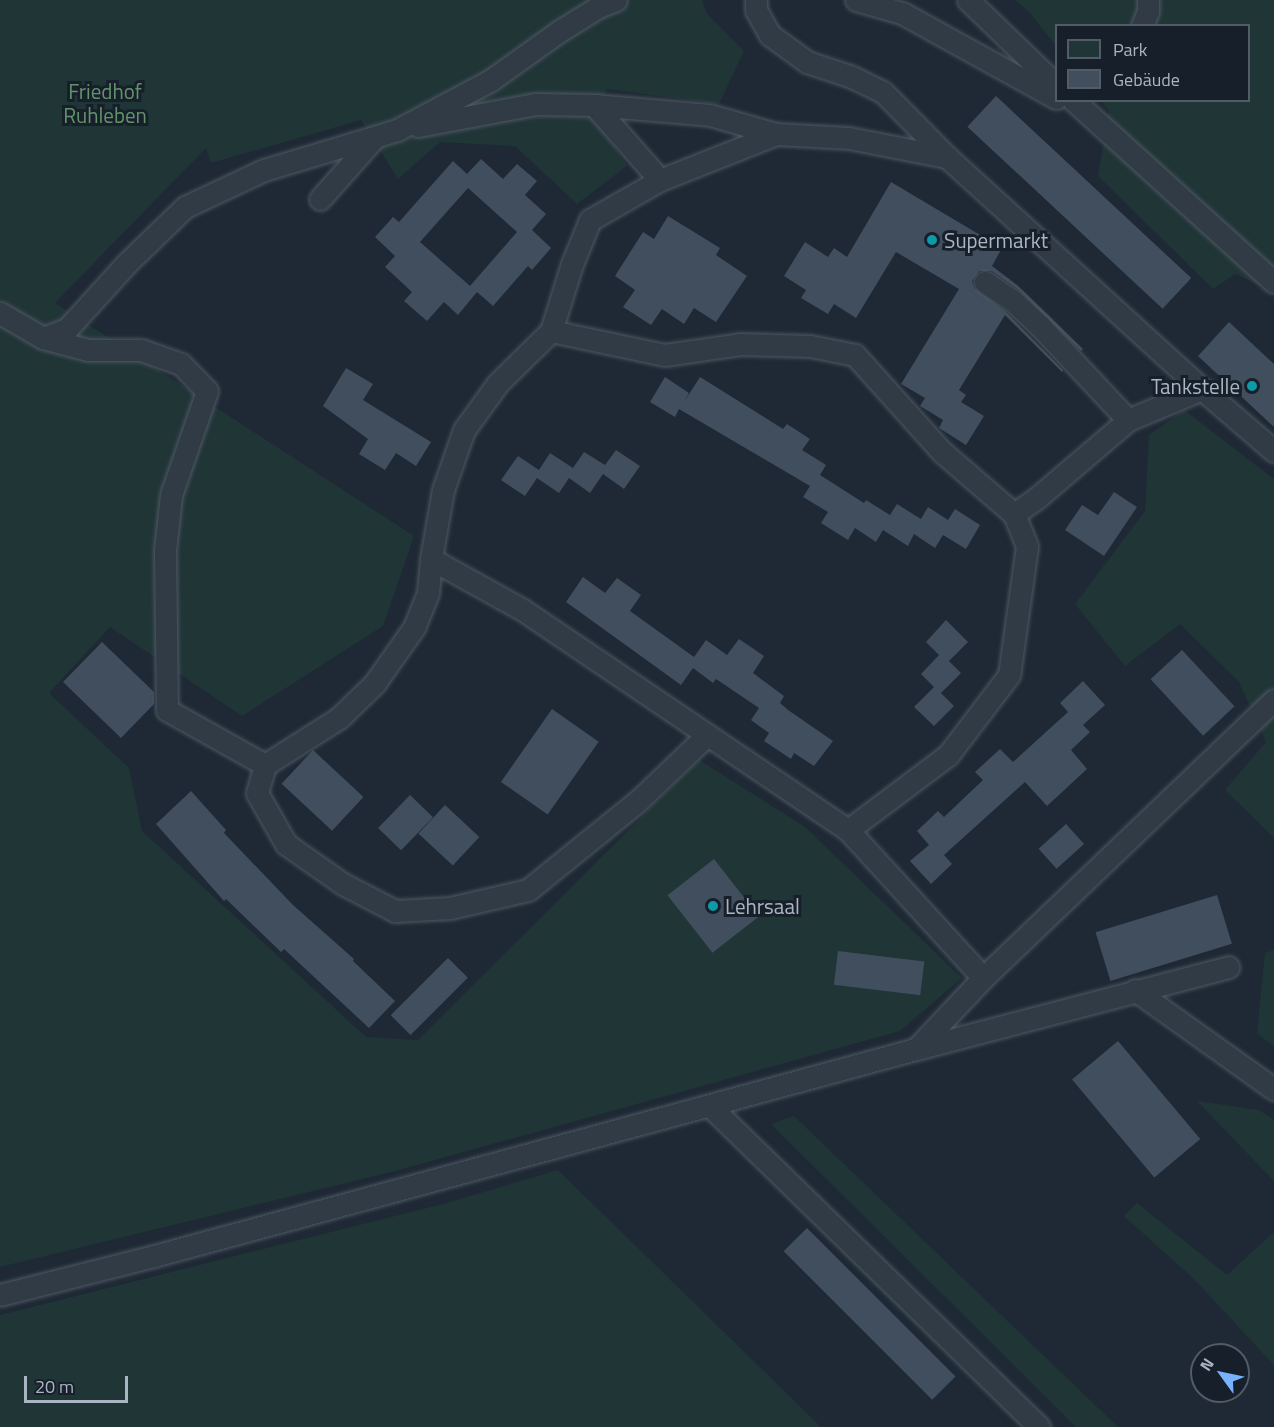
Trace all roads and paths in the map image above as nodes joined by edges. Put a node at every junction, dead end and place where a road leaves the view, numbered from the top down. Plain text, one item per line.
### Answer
1 (616, 0) edge
2 (756, 0) edge
3 (856, 0) edge
4 (968, 0) edge
5 (1148, 0) edge
6 (1143, 24) edge
7 (1055, 84) edge
8 (1055, 97) edge
9 (1069, 102) edge
10 (1078, 102) edge
11 (594, 105) junction
12 (1096, 109) edge
13 (397, 130) junction
14 (776, 134) junction
15 (375, 138) junction
16 (947, 157) junction
17 (660, 180) junction
18 (320, 199) dead end
19 (986, 282) dead end
20 (1274, 282) edge
21 (0, 313) edge
22 (551, 331) junction
23 (43, 338) junction
24 (1202, 389) junction
25 (1128, 420) junction
26 (1274, 451) edge
27 (1014, 514) junction
28 (431, 558) junction
29 (1274, 700) edge
30 (707, 735) junction
31 (265, 765) junction
32 (848, 830) junction
33 (1228, 967) dead end
34 (982, 978) junction
35 (1135, 990) junction
36 (916, 1049) junction
37 (1274, 1089) edge
38 (710, 1106) junction
39 (0, 1295) edge
40 (1039, 1427) edge

1 - 13 lane
2 - 16 lane
3 - 8 lane
4 - 7 lane
5 - 6 lane
9 - 12 lane
10 - 12 lane
11 - 13 lane
11 - 14 lane
11 - 17 lane
12 - 20 lane
13 - 15 lane
14 - 16 lane
14 - 17 lane
15 - 18 lane
15 - 23 lane
16 - 24 lane
17 - 22 lane
19 - 25 lane
21 - 23 lane
22 - 27 lane
22 - 28 lane
23 - 31 lane
24 - 25 lane
24 - 26 lane
25 - 27 lane
27 - 32 lane
28 - 30 lane
28 - 31 lane
29 - 34 lane
30 - 31 lane
30 - 32 lane
32 - 34 lane
33 - 35 lane
34 - 36 lane
35 - 36 lane
35 - 37 lane
36 - 38 lane
38 - 39 lane
38 - 40 lane

